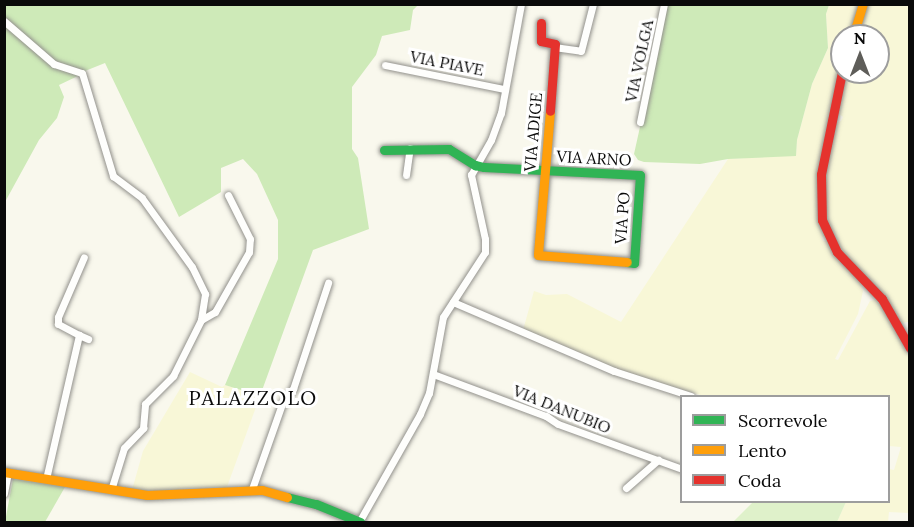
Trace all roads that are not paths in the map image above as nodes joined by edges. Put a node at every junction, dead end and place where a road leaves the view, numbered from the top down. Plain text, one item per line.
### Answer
1 (521, 4) edge
2 (593, 4) edge
3 (664, 4) edge
4 (863, 4) edge
5 (4, 21) edge
6 (541, 24) dead end
7 (857, 24) edge
8 (554, 47) junction
9 (385, 64) dead end
10 (840, 84) edge
11 (504, 89) junction
12 (640, 122) dead end
13 (410, 148) junction
14 (384, 150) dead end
15 (475, 165) junction
16 (545, 170) junction
17 (406, 175) dead end
18 (640, 175) joint
19 (228, 195) dead end
20 (84, 257) dead end
21 (634, 263) joint
22 (327, 283) dead end
23 (453, 302) junction
24 (201, 320) junction
25 (79, 335) junction
26 (88, 339) dead end
27 (909, 348) edge
28 (433, 375) junction
29 (688, 395) edge
30 (658, 460) junction
31 (680, 469) edge
32 (6, 472) edge
33 (46, 479) junction
34 (626, 488) dead end
35 (252, 489) junction
36 (111, 490) junction
37 (4, 493) edge
38 (359, 522) edge

1 - 11 street
2 - 8 street
3 - 12 street, VIA VOLGA
4 - 7 street
5 - 24 street
6 - 8 street
8 - 16 street, VIA ADIGE
9 - 11 street, VIA PIAVE
10 - 27 street
11 - 15 street
13 - 14 street
13 - 15 street
13 - 17 street
15 - 16 street, VIA ARNO
15 - 23 street
16 - 18 street, VIA ARNO
16 - 21 street, VIA ADIGE
18 - 21 street, VIA PO
19 - 24 street
20 - 25 street
22 - 35 street
23 - 28 street
23 - 29 street
24 - 36 street
25 - 26 street
25 - 33 street
28 - 30 street, VIA DANUBIO
28 - 38 street
30 - 31 street, VIA DANUBIO
30 - 34 street
32 - 33 street
32 - 37 street
33 - 36 street
35 - 36 street
35 - 38 street

